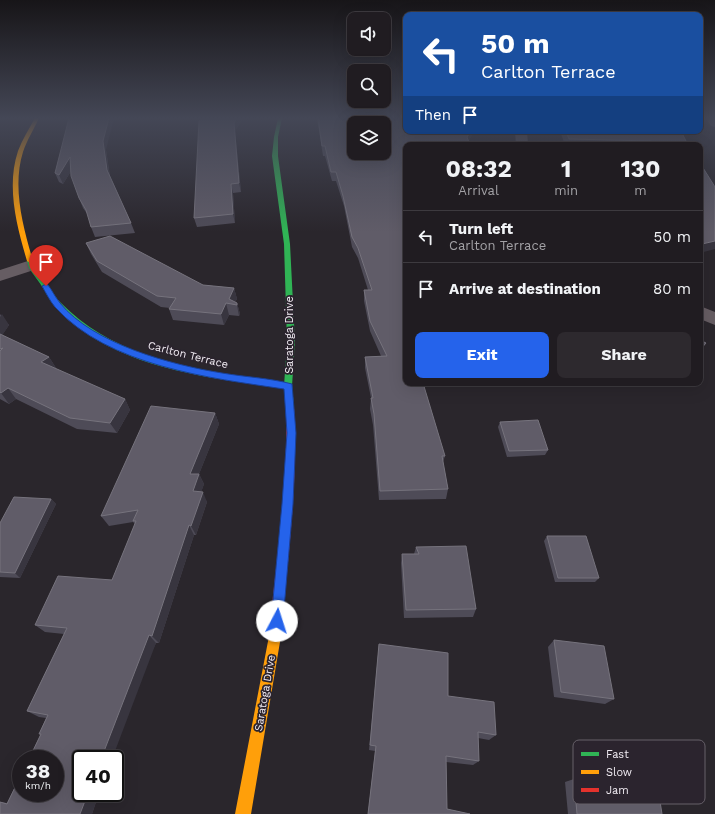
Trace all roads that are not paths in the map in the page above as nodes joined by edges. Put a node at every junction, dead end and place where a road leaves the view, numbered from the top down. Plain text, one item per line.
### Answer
1 (19, 156) edge
2 (275, 156) edge
3 (31, 265) junction
4 (0, 276) edge
5 (703, 313) edge
6 (715, 319) edge
7 (288, 386) junction
8 (242, 814) edge

1 - 3 street, Carlton Terrace
2 - 7 street, Saratoga Drive
3 - 4 street
3 - 7 street, Carlton Terrace
5 - 6 street
7 - 8 street, Saratoga Drive

